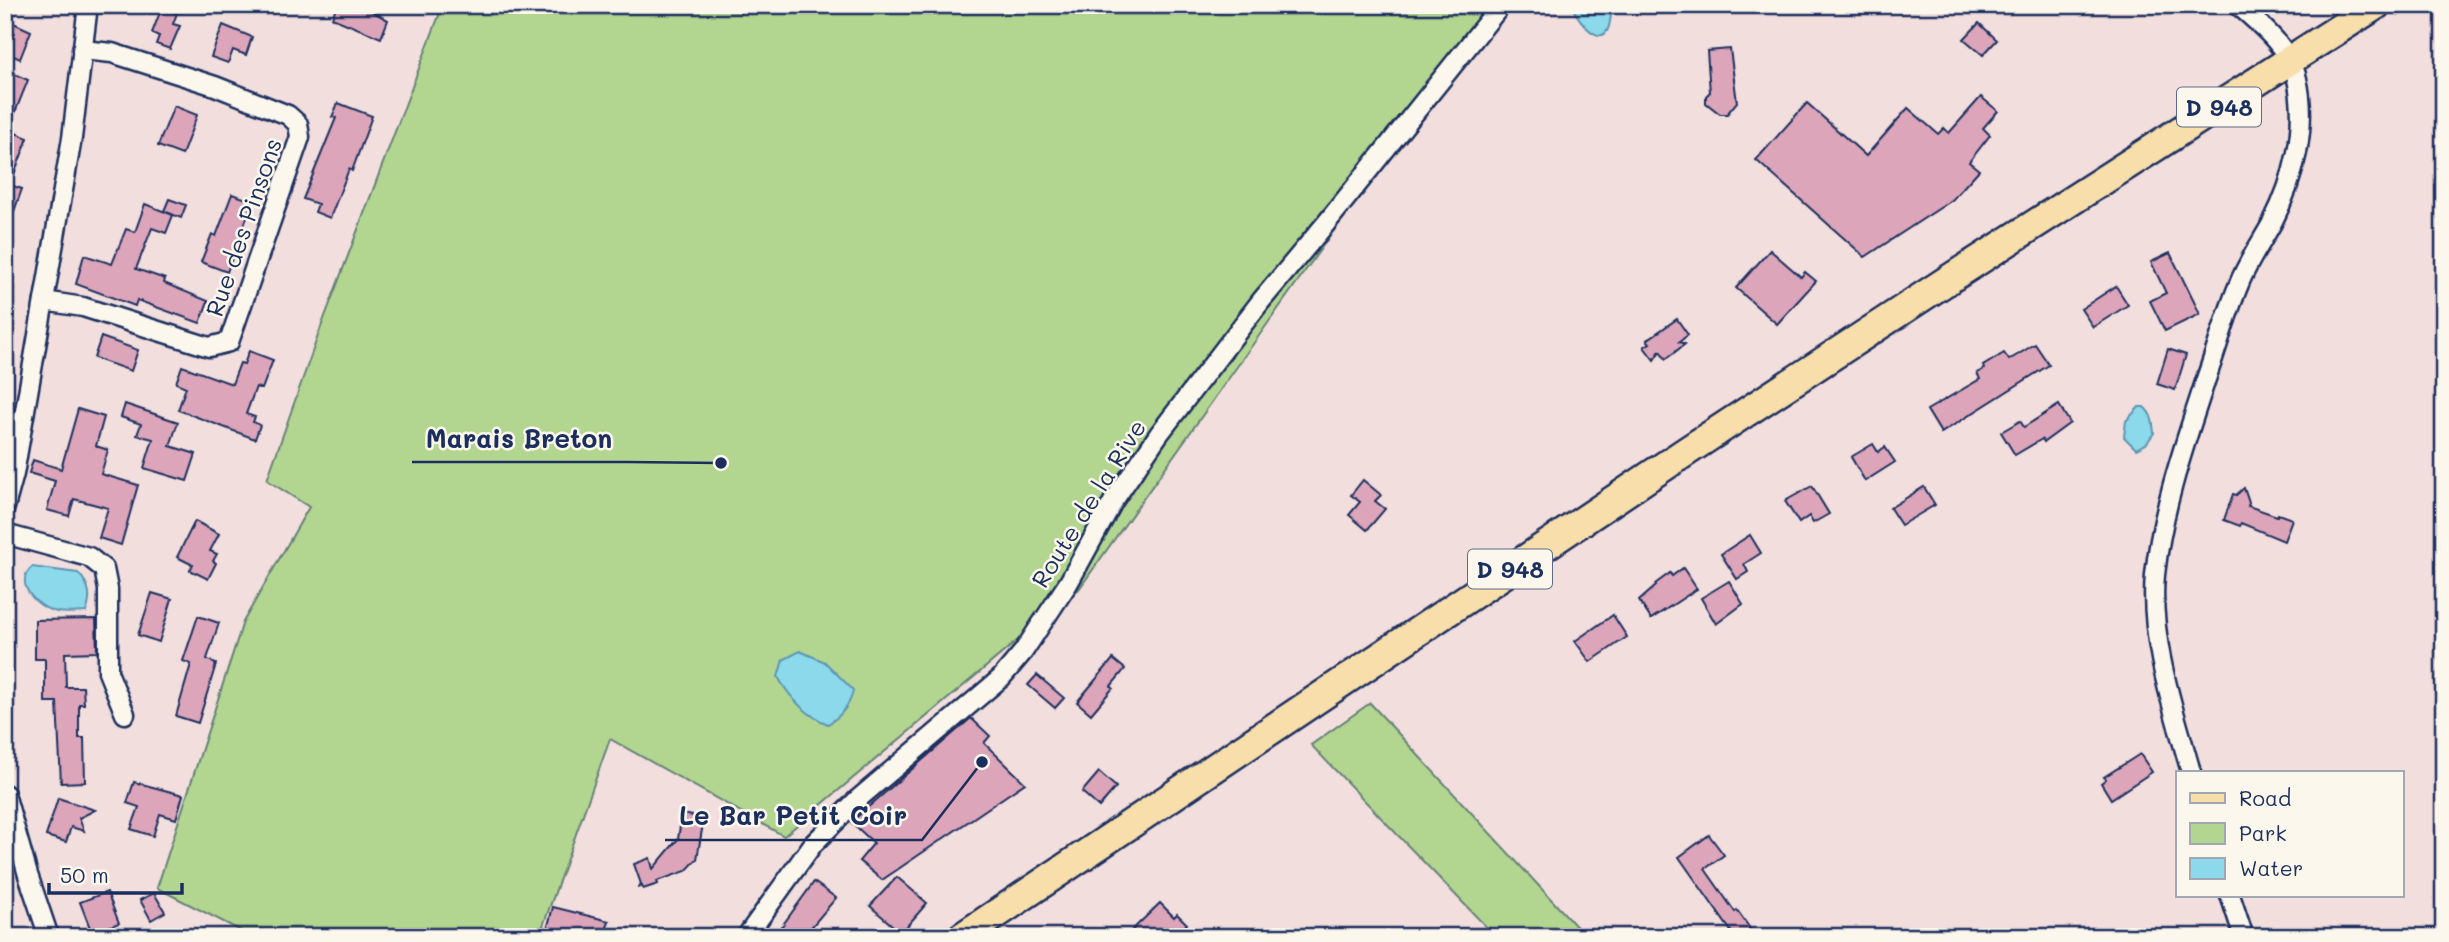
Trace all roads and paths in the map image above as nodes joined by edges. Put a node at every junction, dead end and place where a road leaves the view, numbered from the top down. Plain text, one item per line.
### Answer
1 (88, 5) edge
2 (1502, 5) edge
3 (2238, 5) edge
4 (2376, 5) edge
5 (82, 50) junction
6 (2289, 62) junction
7 (44, 301) junction
8 (5, 507) edge
9 (5, 534) edge
10 (125, 714) dead end
11 (2191, 771) edge
12 (5, 793) edge
13 (2231, 897) edge
14 (49, 937) edge
15 (746, 937) edge
16 (962, 937) edge
17 (2244, 937) edge

1 - 5 street
2 - 15 street, Route de la Rive
3 - 6 street
4 - 6 main road, D 948
5 - 7 street
5 - 7 street, Rue des Pinsons
6 - 11 street
6 - 16 main road, D 948
7 - 8 street
9 - 10 street
12 - 14 street
13 - 17 street

